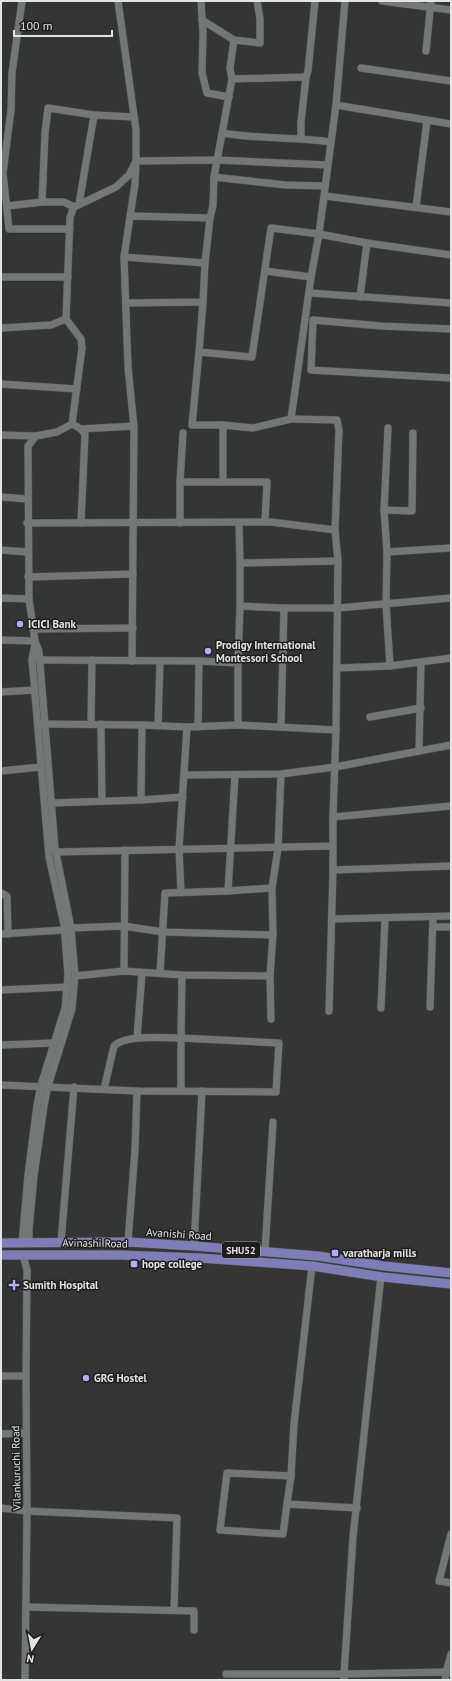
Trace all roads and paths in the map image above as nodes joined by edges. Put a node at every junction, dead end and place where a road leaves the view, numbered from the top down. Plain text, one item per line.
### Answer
1 (22, 1) edge
2 (118, 1) edge
3 (201, 1) edge
4 (258, 1) edge
5 (315, 1) edge
6 (345, 1) edge
7 (382, 1) edge
8 (431, 4) edge
9 (451, 10) edge
10 (202, 20) junction
11 (234, 40) junction
12 (426, 51) dead end
13 (361, 68) dead end
14 (306, 77) junction
15 (232, 79) junction
16 (451, 81) edge
17 (229, 97) junction
18 (336, 105) junction
19 (94, 116) junction
20 (134, 117) junction
21 (427, 121) junction
22 (451, 124) edge
23 (222, 133) junction
24 (301, 138) junction
25 (331, 142) junction
26 (217, 160) junction
27 (136, 161) junction
28 (328, 165) junction
29 (214, 177) junction
30 (325, 186) junction
31 (325, 196) junction
32 (42, 202) junction
33 (7, 206) junction
34 (76, 206) junction
35 (416, 207) junction
36 (451, 212) edge
37 (130, 216) junction
38 (210, 218) junction
39 (70, 229) junction
40 (319, 234) junction
41 (367, 243) junction
42 (451, 255) edge
43 (124, 257) junction
44 (205, 263) junction
45 (265, 271) junction
46 (1, 276) edge
47 (68, 277) junction
48 (311, 277) junction
49 (310, 293) junction
50 (360, 297) junction
51 (203, 302) junction
52 (126, 303) junction
53 (451, 303) edge
54 (66, 319) junction
55 (1, 328) edge
56 (451, 329) edge
57 (199, 352) junction
58 (451, 378) edge
59 (1, 384) edge
60 (77, 388) junction
61 (291, 419) junction
62 (72, 424) junction
63 (223, 425) junction
64 (134, 426) junction
65 (388, 428) dead end
66 (81, 429) junction
67 (183, 433) dead end
68 (413, 433) dead end
69 (1, 435) edge
70 (36, 436) junction
71 (180, 482) junction
72 (223, 482) junction
73 (1, 497) edge
74 (28, 499) junction
75 (384, 510) junction
76 (133, 522) junction
77 (239, 522) junction
78 (266, 522) junction
79 (28, 523) junction
80 (81, 523) junction
81 (180, 523) junction
82 (335, 530) junction
83 (451, 548) edge
84 (1, 550) edge
85 (27, 552) junction
86 (387, 552) junction
87 (338, 561) junction
88 (240, 563) junction
89 (133, 574) junction
90 (28, 577) junction
91 (1, 598) edge
92 (451, 598) edge
93 (28, 599) junction
94 (386, 604) junction
95 (240, 606) junction
96 (284, 608) junction
97 (338, 608) junction
98 (133, 628) junction
99 (33, 629) junction
100 (1, 640) edge
101 (35, 641) junction
102 (451, 658) edge
103 (39, 660) junction
104 (92, 660) junction
105 (132, 661) junction
106 (160, 661) junction
107 (199, 661) junction
108 (422, 662) junction
109 (238, 663) junction
110 (390, 666) junction
111 (337, 668) junction
112 (35, 690) junction
113 (1, 692) edge
114 (421, 708) junction
115 (370, 717) dead end
116 (37, 724) junction
117 (46, 724) junction
118 (91, 724) junction
119 (101, 724) junction
120 (142, 724) junction
121 (158, 725) junction
122 (238, 725) junction
123 (187, 727) junction
124 (198, 727) junction
125 (281, 728) junction
126 (336, 730) junction
127 (451, 745) edge
128 (419, 750) junction
129 (41, 767) junction
130 (335, 767) junction
131 (1, 771) edge
132 (281, 774) junction
133 (185, 775) junction
134 (235, 775) junction
135 (184, 797) junction
136 (141, 800) junction
137 (102, 801) junction
138 (51, 803) junction
139 (451, 806) edge
140 (333, 817) junction
141 (332, 846) junction
142 (278, 848) junction
143 (179, 849) junction
144 (230, 849) junction
145 (126, 850) junction
146 (56, 852) junction
147 (451, 866) edge
148 (333, 870) junction
149 (272, 888) junction
150 (1, 892) edge
151 (181, 892) junction
152 (228, 892) junction
153 (451, 916) edge
154 (434, 917) junction
155 (385, 918) junction
156 (332, 919) junction
157 (124, 926) junction
158 (433, 927) junction
159 (451, 927) edge
160 (71, 928) junction
161 (63, 930) junction
162 (163, 932) junction
163 (4, 934) edge
164 (272, 935) junction
165 (124, 971) junction
166 (142, 972) junction
167 (160, 973) junction
168 (182, 975) junction
169 (75, 976) junction
170 (270, 976) junction
171 (67, 986) junction
172 (1, 990) edge
173 (430, 1007) dead end
174 (381, 1008) dead end
175 (329, 1011) dead end
176 (271, 1019) dead end
177 (137, 1038) junction
178 (181, 1038) junction
179 (54, 1043) junction
180 (1, 1045) edge
181 (1, 1085) edge
182 (44, 1086) junction
183 (74, 1087) junction
184 (104, 1089) junction
185 (181, 1090) junction
186 (137, 1091) junction
187 (202, 1091) junction
188 (273, 1122) dead end
189 (61, 1242) junction
190 (128, 1242) junction
191 (1, 1243) edge
192 (26, 1243) junction
193 (175, 1245) junction
194 (194, 1246) junction
195 (265, 1251) junction
196 (1, 1255) edge
197 (26, 1255) junction
198 (174, 1257) junction
199 (312, 1266) junction
200 (451, 1273) edge
201 (381, 1276) junction
202 (451, 1284) edge
203 (1, 1376) edge
204 (26, 1376) junction
205 (26, 1433) junction
206 (1, 1434) edge
207 (291, 1476) junction
208 (287, 1504) junction
209 (1, 1508) edge
210 (356, 1508) junction
211 (27, 1511) junction
212 (451, 1534) edge
213 (451, 1582) edge
214 (26, 1607) junction
215 (174, 1610) junction
216 (194, 1630) dead end
217 (451, 1654) edge
218 (449, 1672) edge
219 (226, 1674) dead end
220 (344, 1677) edge
221 (25, 1680) edge
222 (445, 1680) edge

1 - 33 street
2 - 20 street
3 - 10 street
4 - 11 street
5 - 14 street
6 - 18 street
7 - 8 street
8 - 9 street
8 - 12 street
10 - 11 street
10 - 17 street
11 - 15 street
13 - 16 street
14 - 15 street
14 - 24 street
15 - 17 street
17 - 23 street
18 - 21 street
18 - 25 street
19 - 20 street
19 - 32 street
19 - 34 street
20 - 27 street
21 - 22 street
21 - 35 street
23 - 24 street
23 - 26 street
24 - 25 street
25 - 28 street
26 - 27 street
26 - 28 street
26 - 29 street
27 - 34 street
27 - 37 street
28 - 30 street
29 - 30 street
29 - 38 street
30 - 31 street
31 - 35 street
31 - 40 street
32 - 33 street
32 - 34 street
33 - 39 street
34 - 39 street
35 - 36 street
37 - 38 street
37 - 43 street
38 - 44 street
39 - 47 street
40 - 41 street
40 - 45 street
40 - 48 street
41 - 42 street
41 - 50 street
43 - 44 street
43 - 52 street
44 - 51 street
45 - 48 street
45 - 57 street
46 - 47 street
47 - 54 street
48 - 49 street
49 - 50 street
49 - 61 street
50 - 53 street
51 - 52 street
51 - 57 street
52 - 64 street
54 - 55 street
54 - 60 street
56 - 58 street
57 - 63 street
59 - 60 street
60 - 62 street
61 - 63 street
61 - 82 street
62 - 66 street
62 - 70 street
63 - 72 street
64 - 66 street
64 - 76 street
65 - 75 street
66 - 80 street
67 - 71 street
68 - 75 street
69 - 70 street
70 - 74 street
71 - 72 street
71 - 81 street
72 - 78 street
73 - 74 street
74 - 79 street
75 - 86 street
76 - 80 street
76 - 81 street
76 - 89 street
77 - 78 street
77 - 81 street
77 - 88 street
78 - 82 street
79 - 80 street
79 - 85 street
82 - 87 street
83 - 86 street
84 - 85 street
85 - 90 street
86 - 94 street
87 - 88 street
87 - 97 street
88 - 95 street
89 - 90 street
89 - 98 street
90 - 93 street
91 - 93 street
92 - 94 street
93 - 99 street
94 - 97 street
94 - 110 street
95 - 96 street
95 - 109 street
96 - 97 street
96 - 125 street
97 - 111 street
98 - 99 street
98 - 105 street
99 - 101 street
100 - 101 street
101 - 103 street
101 - 112 street
102 - 108 street
103 - 104 street
103 - 117 street
104 - 105 street
104 - 118 street
105 - 106 street
106 - 107 street
106 - 121 street
107 - 109 street
107 - 124 street
108 - 110 street
108 - 114 street
109 - 122 street
110 - 111 street
111 - 126 street
112 - 113 street
112 - 116 street
114 - 115 street
114 - 128 street
116 - 117 street
116 - 129 street
117 - 118 street
117 - 138 street
118 - 119 street
119 - 120 street
119 - 137 street
120 - 121 street
120 - 136 street
121 - 123 street
122 - 124 street
122 - 125 street
123 - 124 street
123 - 133 street
125 - 126 street
126 - 130 street
127 - 128 street
128 - 130 street
129 - 131 street
129 - 161 street
130 - 132 street
130 - 140 street
132 - 134 street
132 - 142 street
133 - 134 street
133 - 135 street
134 - 144 street
135 - 136 street
135 - 143 street
136 - 137 street
137 - 138 street
138 - 146 street
139 - 140 street
140 - 141 street
141 - 142 street
141 - 148 street
142 - 144 street
142 - 149 street
143 - 144 street
143 - 145 street
143 - 151 street
144 - 152 street
145 - 146 street
145 - 157 street
146 - 160 street
147 - 148 street
148 - 156 street
149 - 152 street
149 - 164 street
150 - 163 street
151 - 152 street
151 - 162 street
153 - 154 street
154 - 155 street
154 - 158 street
155 - 156 street
155 - 174 street
156 - 175 street
157 - 160 street
157 - 162 street
157 - 165 street
158 - 159 street
158 - 173 street
160 - 161 street
160 - 169 street
161 - 163 street
161 - 171 street
162 - 164 street
162 - 167 street
164 - 170 street
165 - 166 street
165 - 169 street
166 - 167 street
166 - 177 street
167 - 168 street
168 - 170 street
168 - 178 street
169 - 182 street
170 - 176 street
171 - 172 street
171 - 179 street
177 - 178 street
177 - 184 street
178 - 185 street
178 - 187 street
179 - 180 street
179 - 182 street
181 - 182 street
182 - 183 street
182 - 192 street
183 - 184 street
183 - 189 street
184 - 186 street
185 - 186 street
185 - 187 street
186 - 190 street
187 - 194 street
188 - 195 street
189 - 190 main road, Avanishi Road / SHU52
189 - 192 main road, Avanishi Road / SHU52
190 - 193 main road, Avanishi Road / SHU52
191 - 192 main road, Avanishi Road / SHU52
193 - 194 main road, Avanishi Road / SHU52
193 - 198 main road
194 - 195 main road, Avanishi Road / SHU52
195 - 200 main road, Avanishi Road / SHU52
196 - 197 main road, Avinashi Road / SHU52
197 - 198 main road, Avinashi Road / SHU52
197 - 204 street, Vilankuruchi Road
198 - 199 main road, Avinashi Road / SHU52
199 - 201 main road, Avinashi Road / SHU52
199 - 207 street
201 - 202 main road, Avinashi Road / SHU52
201 - 210 street
203 - 204 street
204 - 205 street, Vilankuruchi Road
205 - 206 street
205 - 211 street, Vilankuruchi Road
207 - 208 street
207 - 208 street
208 - 210 street
209 - 211 street
210 - 220 street
211 - 214 street, Vilankuruchi Road
211 - 215 street
212 - 213 street
214 - 215 street
214 - 221 street, Vilankuruchi Road
215 - 216 street
217 - 218 street
218 - 220 street
218 - 222 street
219 - 220 street

